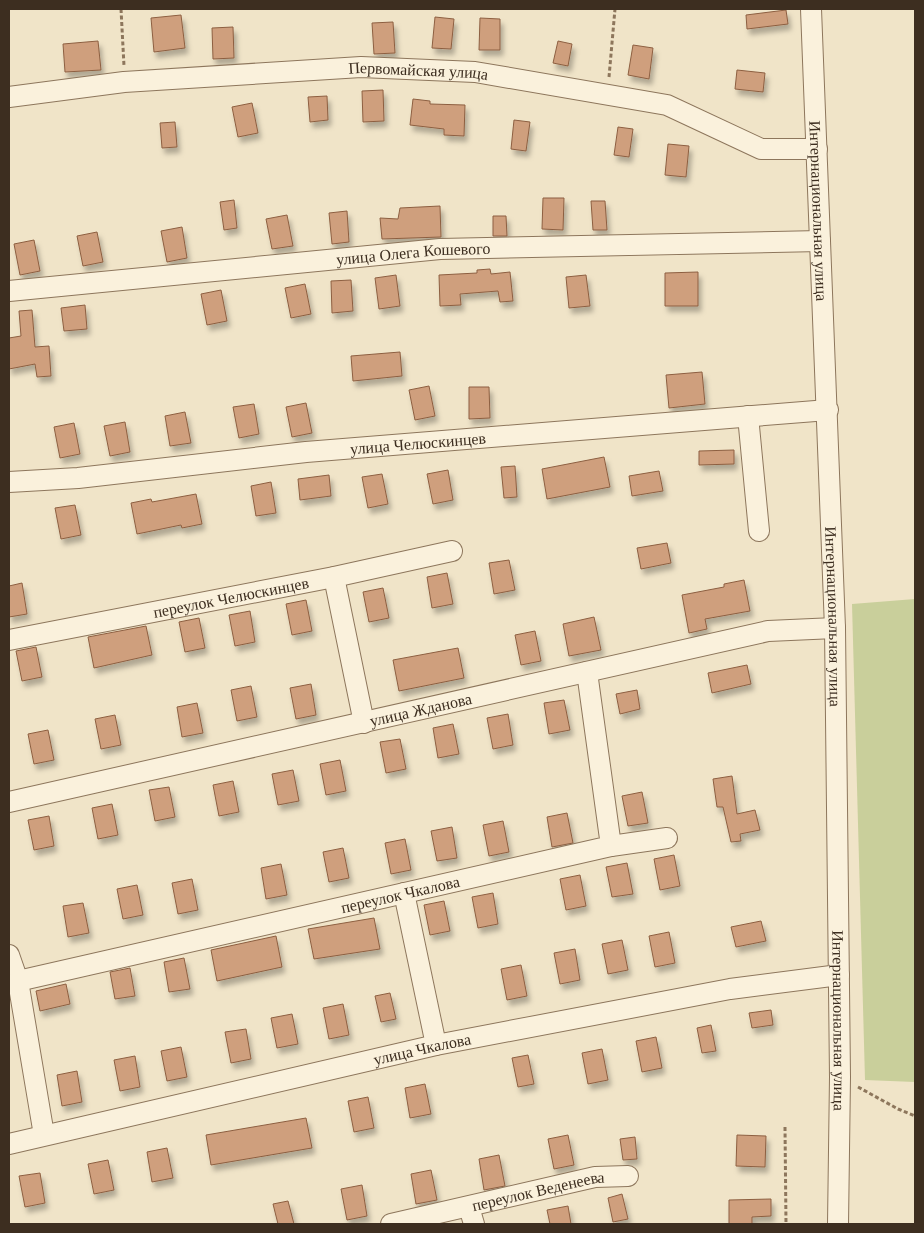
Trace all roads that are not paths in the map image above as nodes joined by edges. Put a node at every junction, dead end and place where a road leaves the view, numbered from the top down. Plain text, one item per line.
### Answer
1 (811, 9) edge
2 (9, 97) edge
3 (817, 149) junction
4 (820, 241) junction
5 (9, 291) edge
6 (828, 410) junction
7 (748, 416) junction
8 (9, 482) edge
9 (759, 531) dead end
10 (452, 551) dead end
11 (334, 577) junction
12 (835, 628) junction
13 (9, 640) edge
14 (587, 672) junction
15 (364, 723) junction
16 (9, 802) edge
17 (667, 838) dead end
18 (611, 846) junction
19 (404, 893) junction
20 (9, 956) edge
21 (839, 975) junction
22 (18, 980) junction
23 (436, 1045) junction
24 (44, 1135) junction
25 (9, 1144) edge
26 (628, 1176) dead end
27 (472, 1216) edge
28 (391, 1224) edge
29 (838, 1224) edge

1 - 3 street, Интернациональная улица
2 - 3 street, Первомайская улица
3 - 4 street, Интернациональная улица
4 - 5 street, улица Олега Кошевого
4 - 6 street, Интернациональная улица
6 - 7 street, улица Челюскинцев
6 - 12 street, Интернациональная улица
7 - 8 street, улица Челюскинцев
7 - 9 street
10 - 11 street, переулок Челюскинцев
11 - 13 street, переулок Челюскинцев
11 - 15 street
12 - 14 street, улица Жданова
12 - 21 street, Интернациональная улица
14 - 15 street, улица Жданова
14 - 18 street
15 - 16 street, улица Жданова
17 - 18 street, переулок Чкалова
18 - 19 street, переулок Чкалова
19 - 22 street, переулок Чкалова
19 - 23 street
20 - 22 street
21 - 23 street, улица Чкалова
21 - 29 street, Интернациональная улица
22 - 24 street
23 - 24 street, улица Чкалова
24 - 25 street, улица Чкалова
26 - 27 street, переулок Веденеева
27 - 28 street, переулок Веденеева

